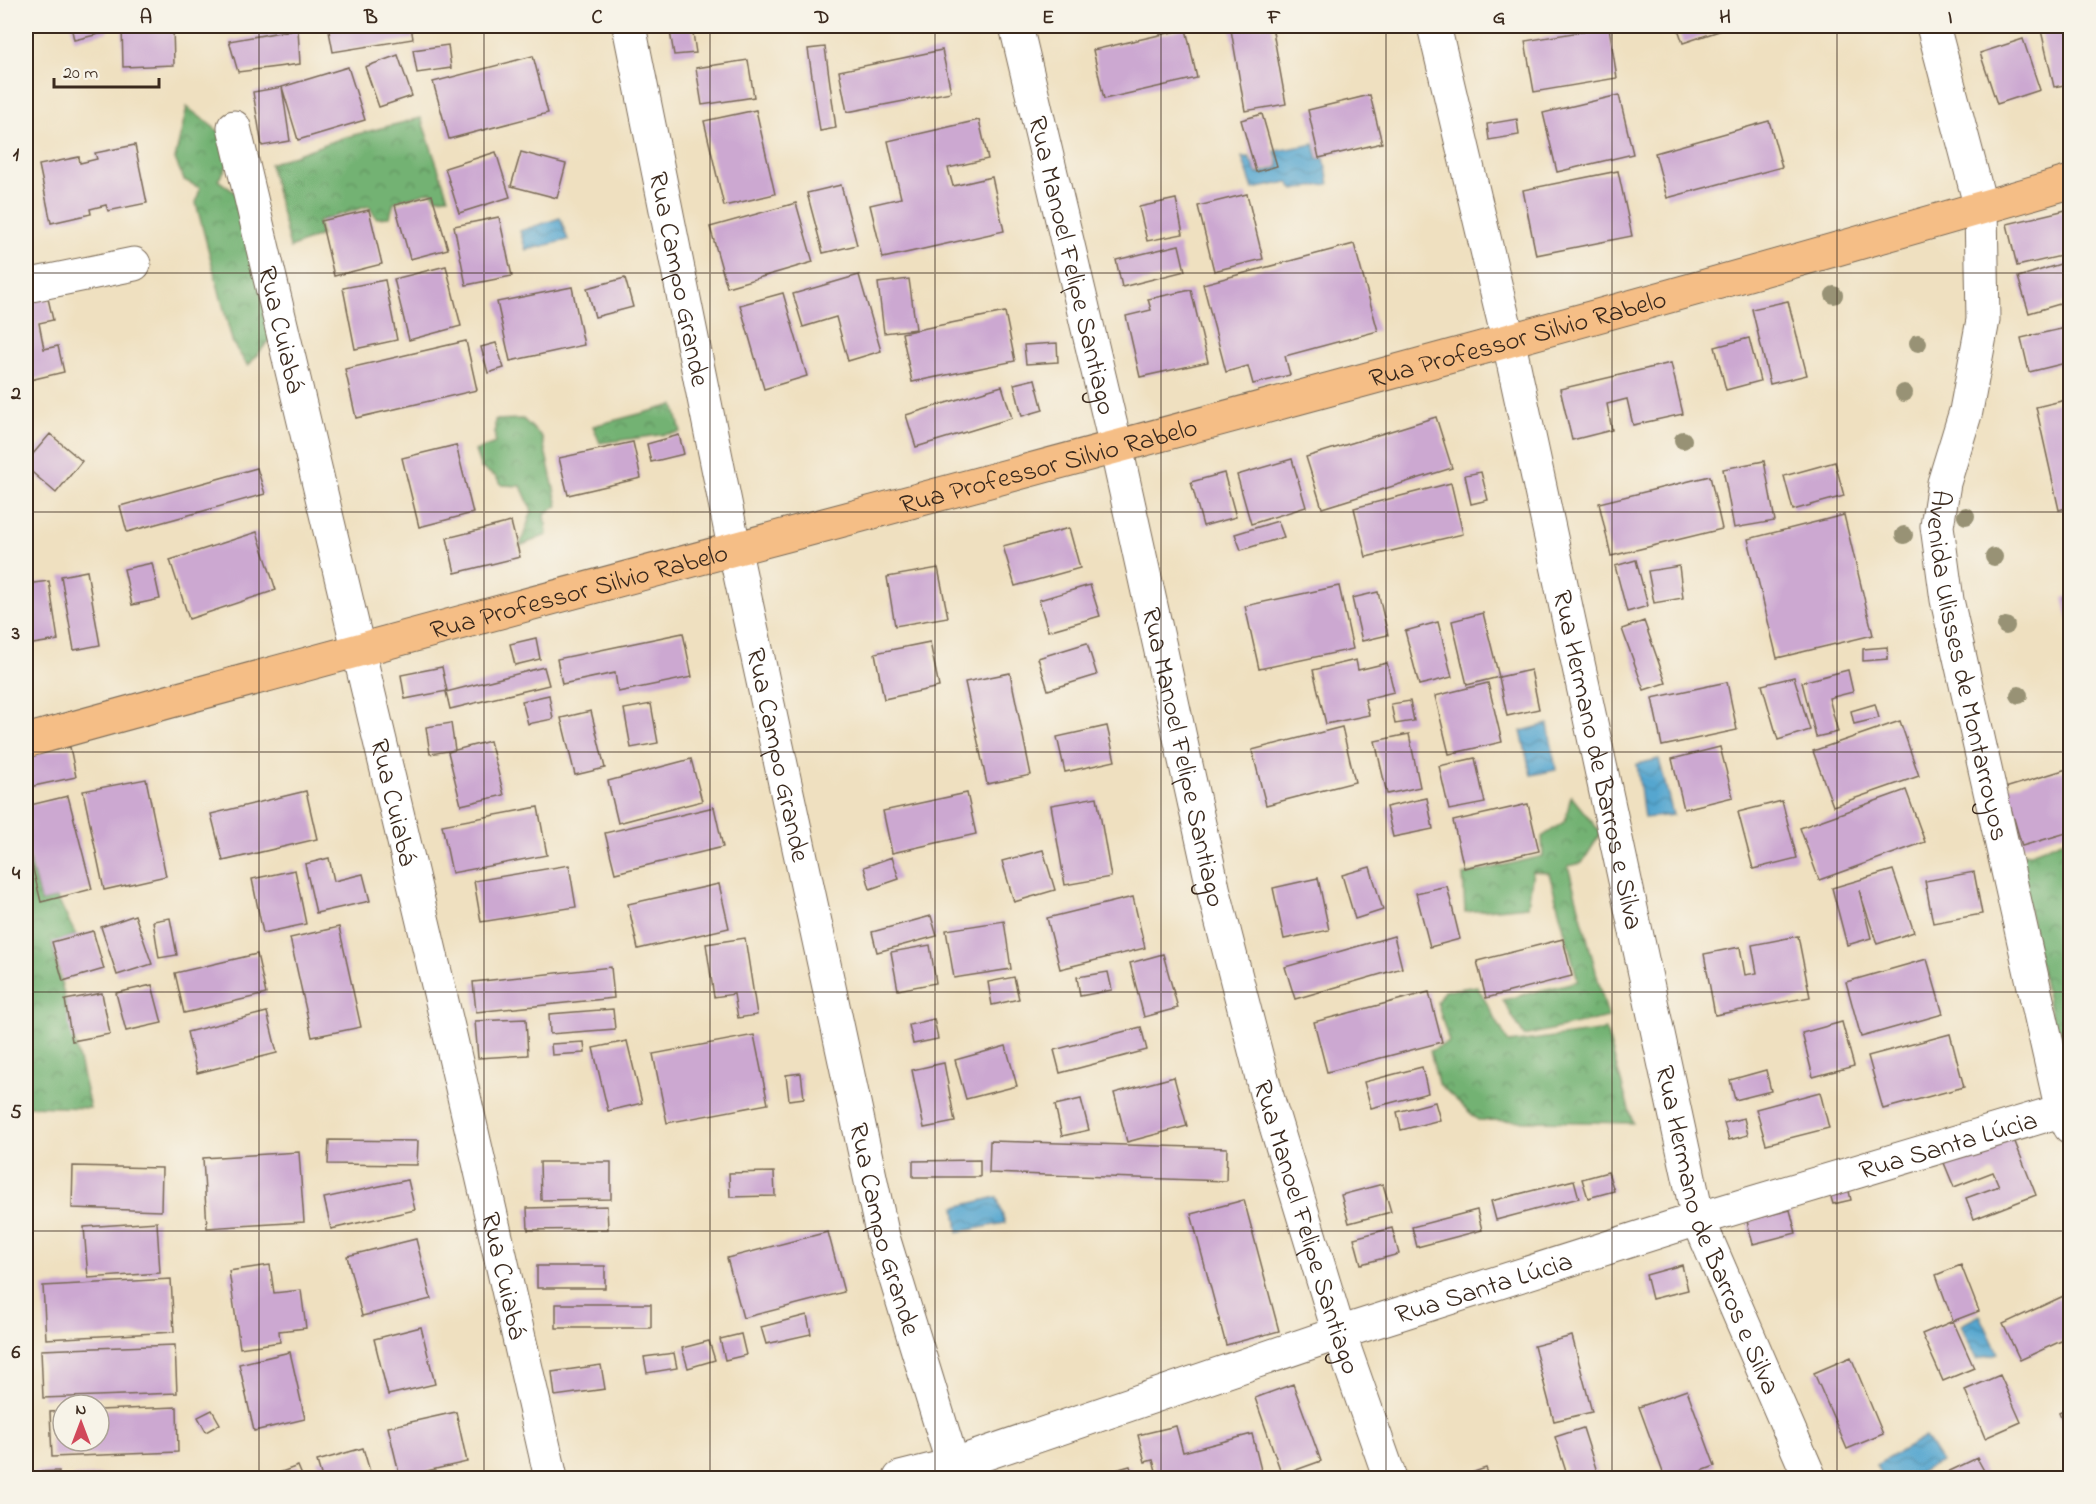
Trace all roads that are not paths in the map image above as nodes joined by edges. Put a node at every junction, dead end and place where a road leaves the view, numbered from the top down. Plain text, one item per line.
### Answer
1 (629, 26) edge
2 (1016, 26) edge
3 (1434, 26) edge
4 (1933, 26) edge
5 (234, 127) dead end
6 (2070, 182) edge
7 (1981, 208) junction
8 (134, 264) dead end
9 (26, 286) edge
10 (1509, 342) junction
11 (1116, 447) junction
12 (734, 548) junction
13 (357, 649) junction
14 (26, 741) edge
15 (2068, 1116) edge
16 (1698, 1219) junction
17 (1339, 1333) junction
18 (954, 1472) edge
19 (551, 1479) edge
20 (900, 1479) edge
21 (1390, 1479) edge
22 (1810, 1479) edge

1 - 12 street, Rua Campo Grande
2 - 11 street, Rua Manoel Felipe Santiago
3 - 10 street, Rua Hermano de Barros e Silva
4 - 7 street, Avenida Ulisses de Montarroyos
5 - 13 street, Rua Cuiabá
6 - 7 main road, Rua Professor Silvio Rabelo
7 - 10 main road, Rua Professor Silvio Rabelo
7 - 15 street, Avenida Ulisses de Montarroyos
8 - 9 street
10 - 11 main road, Rua Professor Silvio Rabelo
10 - 16 street, Rua Hermano de Barros e Silva
11 - 12 main road, Rua Professor Silvio Rabelo
11 - 17 street, Rua Manoel Felipe Santiago
12 - 13 main road, Rua Professor Silvio Rabelo
12 - 18 street, Rua Campo Grande
13 - 14 main road, Rua Professor Silvio Rabelo
13 - 19 street, Rua Cuiabá
15 - 16 street, Rua Santa Lúcia
16 - 17 street, Rua Santa Lúcia
16 - 22 street, Rua Hermano de Barros e Silva
17 - 18 street, Rua Santa Lúcia
17 - 21 street, Rua Manoel Felipe Santiago
18 - 20 street, Rua Santa Lúcia

